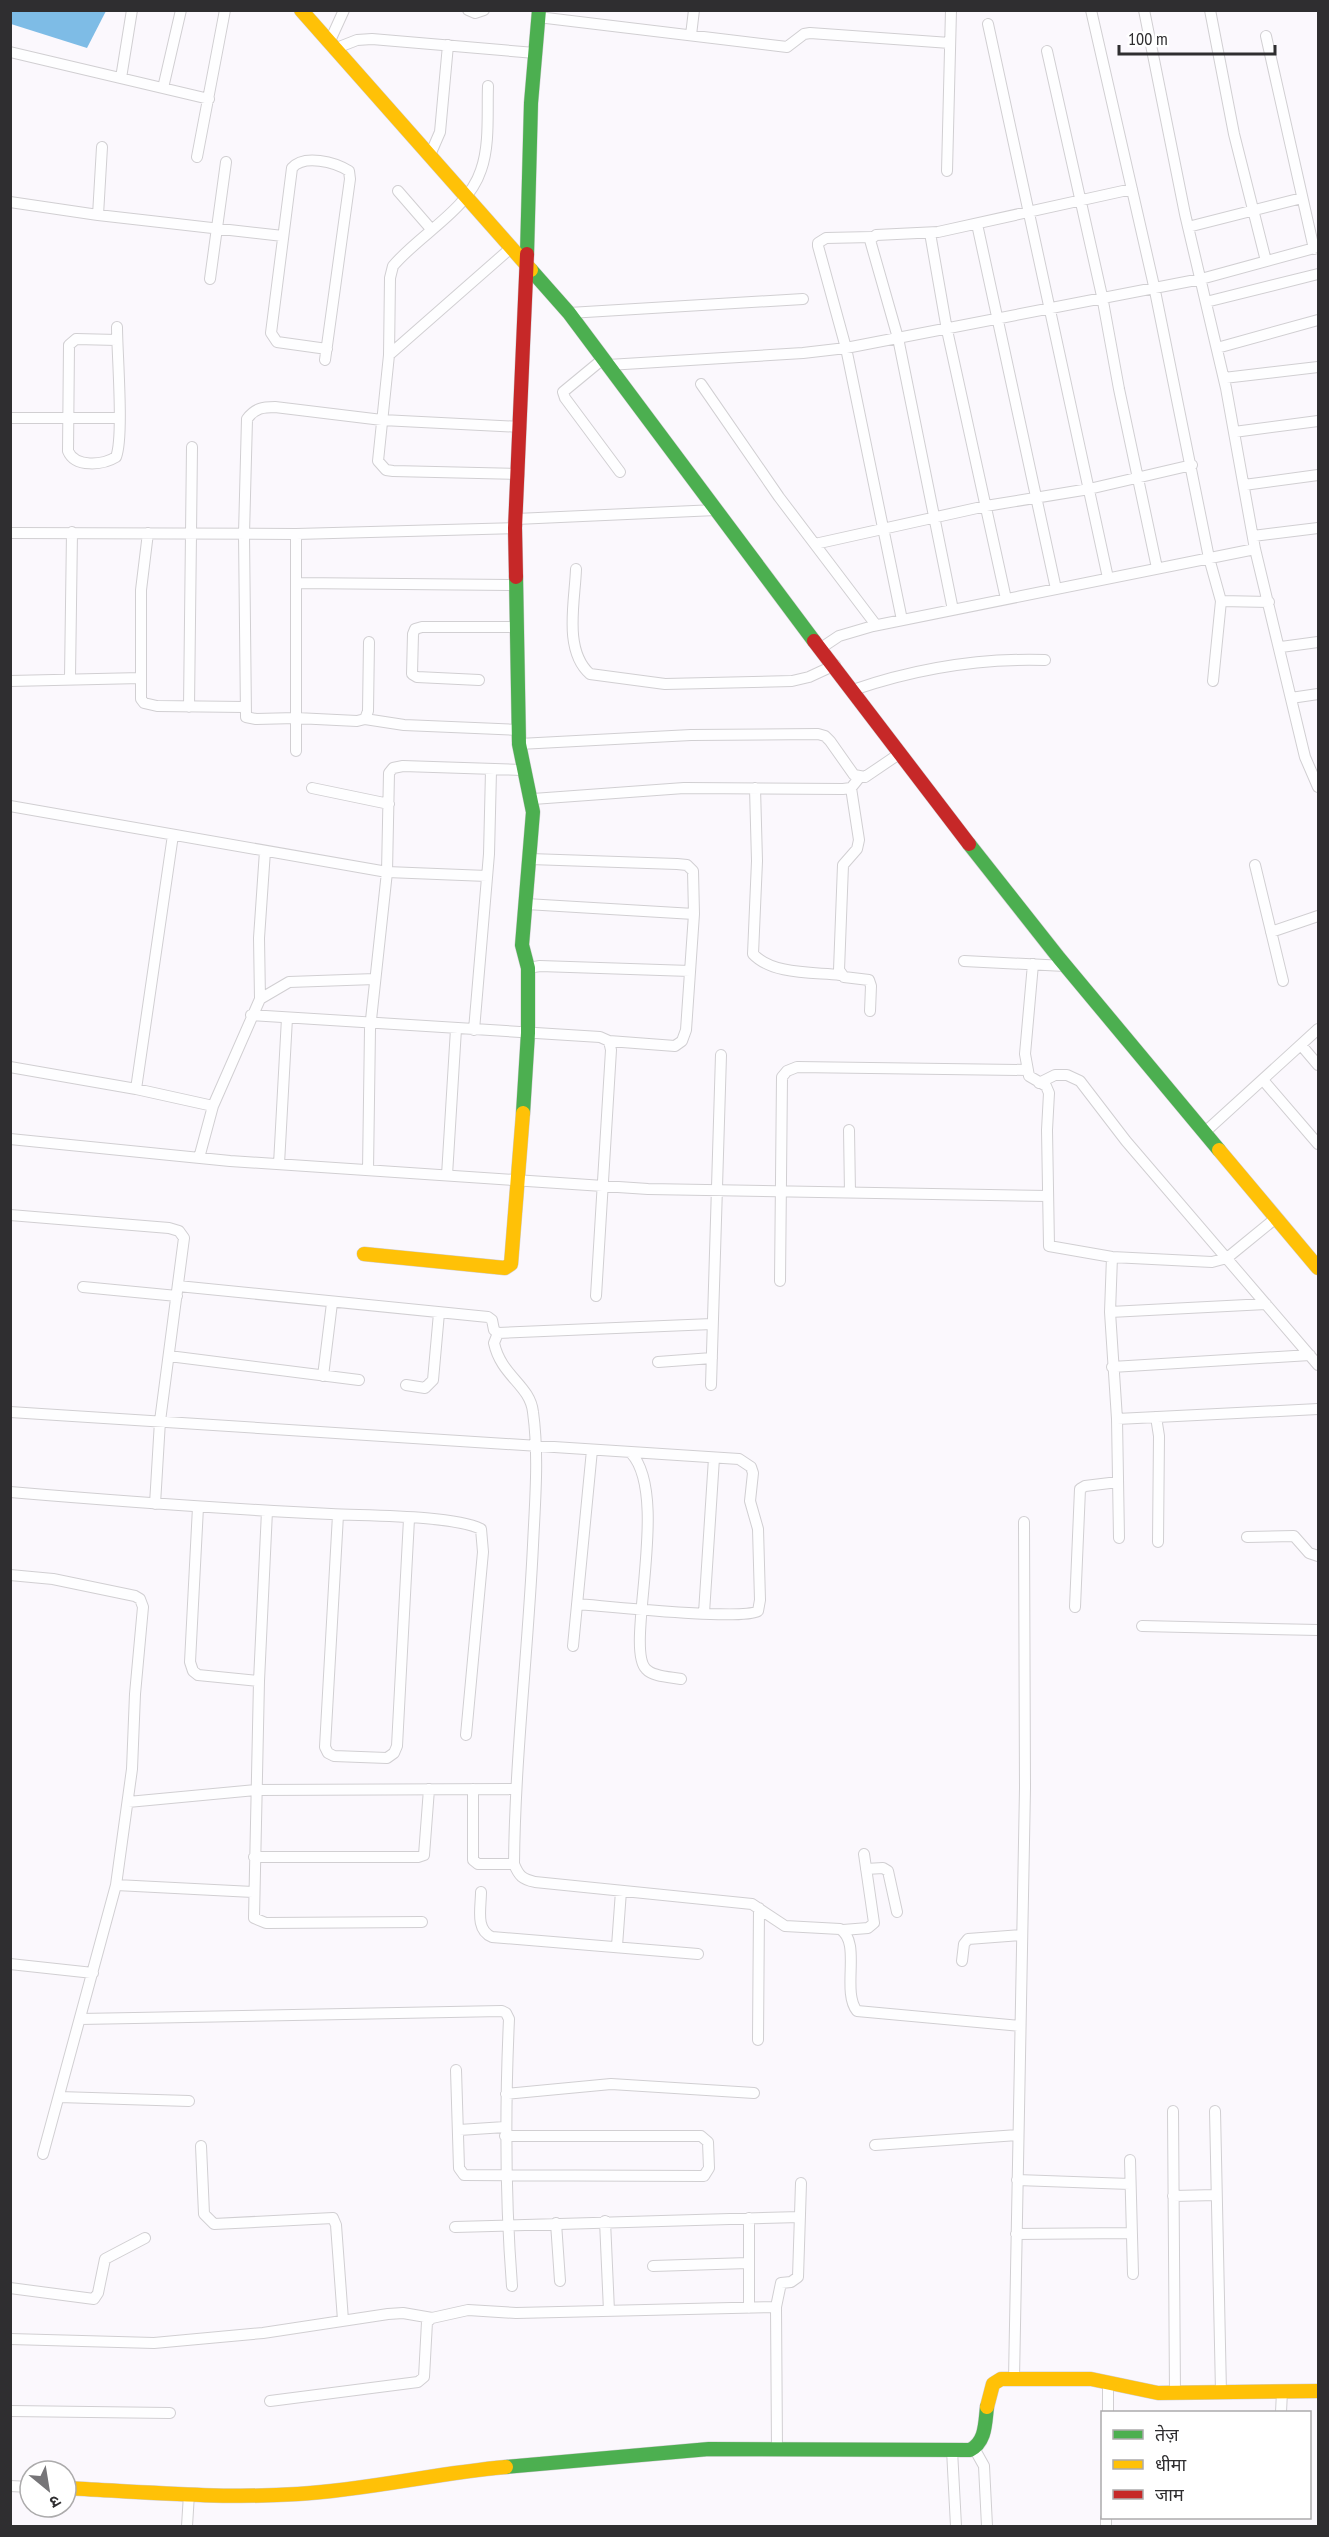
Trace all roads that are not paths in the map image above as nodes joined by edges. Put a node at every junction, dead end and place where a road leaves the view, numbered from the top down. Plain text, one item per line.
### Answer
1 (132, 10) edge
2 (181, 10) edge
3 (225, 10) edge
4 (344, 10) edge
5 (468, 10) edge
6 (484, 10) edge
7 (694, 10) edge
8 (951, 10) edge
9 (1091, 10) edge
10 (1144, 10) edge
11 (1210, 10) edge
12 (308, 14) edge
13 (538, 14) edge
14 (988, 24) dead end
15 (691, 35) junction
16 (1266, 36) dead end
17 (950, 43) junction
18 (448, 45) junction
19 (332, 46) junction
20 (1047, 51) dead end
21 (10, 52) edge
22 (535, 53) junction
23 (121, 78) junction
24 (488, 86) dead end
25 (163, 88) junction
26 (209, 99) junction
27 (102, 147) dead end
28 (430, 154) junction
29 (197, 157) dead end
30 (226, 162) dead end
31 (947, 171) dead end
32 (1132, 189) junction
33 (398, 191) dead end
34 (467, 196) junction
35 (1302, 198) junction
36 (1082, 201) junction
37 (10, 202) edge
38 (1253, 209) junction
39 (1031, 210) junction
40 (98, 215) junction
41 (977, 224) junction
42 (216, 227) junction
43 (1188, 227) junction
44 (430, 229) junction
45 (930, 233) junction
46 (283, 236) junction
47 (872, 237) junction
48 (512, 247) junction
49 (1316, 248) edge
50 (1266, 261) junction
51 (527, 264) junction
52 (1318, 274) edge
53 (210, 279) dead end
54 (1201, 279) junction
55 (1154, 286) junction
56 (1102, 296) junction
57 (803, 300) dead end
58 (1206, 302) junction
59 (1051, 306) junction
60 (569, 313) junction
61 (998, 319) junction
62 (1318, 320) edge
63 (117, 327) dead end
64 (946, 330) junction
65 (898, 338) junction
66 (117, 340) junction
67 (846, 348) junction
68 (1217, 348) junction
69 (389, 355) junction
70 (606, 362) junction
71 (1318, 367) edge
72 (1224, 378) junction
73 (701, 384) dead end
74 (10, 418) edge
75 (68, 418) junction
76 (119, 418) junction
77 (382, 420) junction
78 (1318, 421) edge
79 (521, 427) junction
80 (1234, 432) junction
81 (192, 447) dead end
82 (1192, 465) junction
83 (620, 472) dead end
84 (519, 474) junction
85 (1318, 475) edge
86 (1137, 477) junction
87 (1244, 485) junction
88 (1089, 489) junction
89 (1037, 498) junction
90 (986, 506) junction
91 (716, 510) junction
92 (934, 518) junction
93 (516, 524) junction
94 (1318, 528) edge
95 (883, 530) junction
96 (72, 532) junction
97 (10, 533) edge
98 (148, 533) junction
99 (193, 534) junction
100 (244, 534) junction
101 (296, 534) junction
102 (1253, 536) junction
103 (814, 544) junction
104 (1256, 549) junction
105 (1209, 558) junction
106 (1157, 568) junction
107 (576, 569) dead end
108 (1108, 578) junction
109 (296, 583) junction
110 (515, 585) junction
111 (1056, 589) junction
112 (1006, 599) junction
113 (1221, 601) junction
114 (1269, 602) junction
115 (953, 610) junction
116 (902, 620) junction
117 (876, 625) junction
118 (517, 627) junction
119 (369, 642) dead end
120 (1318, 642) edge
121 (1281, 647) junction
122 (821, 648) junction
123 (1045, 660) dead end
124 (835, 665) junction
125 (70, 677) junction
126 (141, 678) junction
127 (479, 680) dead end
128 (10, 681) edge
129 (1213, 681) dead end
130 (853, 690) junction
131 (1318, 694) edge
132 (1291, 698) junction
133 (189, 707) junction
134 (245, 707) junction
135 (296, 718) junction
136 (364, 719) junction
137 (519, 737) junction
138 (297, 751) dead end
139 (899, 754) junction
140 (523, 770) junction
141 (491, 771) junction
142 (859, 778) junction
143 (1318, 787) edge
144 (312, 788) dead end
145 (755, 788) junction
146 (850, 788) junction
147 (533, 799) junction
148 (389, 804) junction
149 (10, 806) edge
150 (173, 836) junction
151 (265, 851) junction
152 (530, 859) junction
153 (1255, 865) dead end
154 (387, 872) junction
155 (487, 876) junction
156 (526, 904) junction
157 (694, 914) junction
158 (1318, 916) edge
159 (1271, 932) junction
160 (964, 961) dead end
161 (1033, 964) junction
162 (1065, 966) junction
163 (528, 968) junction
164 (690, 971) junction
165 (840, 975) junction
166 (375, 979) junction
167 (1283, 981) dead end
168 (260, 999) junction
169 (870, 1011) dead end
170 (251, 1016) junction
171 (287, 1018) junction
172 (370, 1023) junction
173 (456, 1029) junction
174 (1318, 1029) edge
175 (474, 1030) junction
176 (528, 1033) junction
177 (609, 1041) junction
178 (1301, 1045) junction
179 (721, 1055) dead end
180 (1318, 1065) edge
181 (10, 1067) edge
182 (1027, 1070) junction
183 (1263, 1080) junction
184 (1039, 1083) junction
185 (136, 1089) junction
186 (213, 1106) junction
187 (849, 1130) dead end
188 (1205, 1132) junction
189 (10, 1139) edge
190 (1318, 1144) edge
191 (199, 1158) junction
192 (279, 1164) junction
193 (368, 1170) junction
194 (447, 1175) junction
195 (518, 1180) junction
196 (603, 1186) junction
197 (716, 1191) junction
198 (781, 1192) junction
199 (850, 1193) junction
200 (1047, 1196) junction
201 (10, 1215) edge
202 (1276, 1218) junction
203 (364, 1254) dead end
204 (1112, 1257) junction
205 (1227, 1258) junction
206 (1318, 1268) edge
207 (780, 1281) dead end
208 (83, 1287) dead end
209 (177, 1291) junction
210 (596, 1296) dead end
211 (332, 1303) junction
212 (1266, 1304) junction
213 (1110, 1312) junction
214 (439, 1313) junction
215 (712, 1324) junction
216 (498, 1333) junction
217 (1310, 1355) junction
218 (169, 1356) junction
219 (712, 1358) junction
220 (658, 1362) dead end
221 (1318, 1365) edge
222 (1112, 1367) junction
223 (323, 1376) junction
224 (359, 1380) dead end
225 (406, 1385) dead end
226 (711, 1385) dead end
227 (1318, 1409) edge
228 (10, 1412) edge
229 (1156, 1417) junction
230 (1117, 1419) junction
231 (160, 1421) junction
232 (537, 1447) junction
233 (592, 1450) junction
234 (631, 1453) junction
235 (714, 1458) junction
236 (1118, 1482) junction
237 (10, 1492) edge
238 (155, 1504) junction
239 (198, 1508) junction
240 (267, 1511) junction
241 (338, 1515) junction
242 (409, 1519) junction
243 (1024, 1522) dead end
244 (1247, 1537) dead end
245 (1119, 1538) dead end
246 (1158, 1542) dead end
247 (1318, 1556) edge
248 (10, 1575) edge
249 (577, 1604) junction
250 (1075, 1607) dead end
251 (643, 1609) junction
252 (704, 1613) junction
253 (1142, 1626) dead end
254 (1318, 1630) edge
255 (573, 1646) dead end
256 (681, 1679) dead end
257 (259, 1681) junction
258 (466, 1735) dead end
259 (429, 1789) junction
260 (473, 1789) junction
261 (515, 1789) junction
262 (256, 1790) junction
263 (128, 1802) junction
264 (864, 1854) dead end
265 (254, 1857) junction
266 (514, 1864) junction
267 (866, 1869) junction
268 (116, 1885) junction
269 (621, 1891) junction
270 (253, 1892) junction
271 (481, 1892) dead end
272 (759, 1908) junction
273 (897, 1912) dead end
274 (422, 1922) dead end
275 (843, 1930) junction
276 (1022, 1935) junction
277 (617, 1946) junction
278 (698, 1954) dead end
279 (962, 1961) dead end
280 (10, 1964) edge
281 (93, 1973) junction
282 (80, 2019) junction
283 (1020, 2026) junction
284 (758, 2040) dead end
285 (456, 2070) dead end
286 (754, 2093) dead end
287 (506, 2094) junction
288 (59, 2097) junction
289 (189, 2101) dead end
290 (1173, 2110) dead end
291 (1215, 2111) dead end
292 (459, 2130) junction
293 (505, 2132) junction
294 (1018, 2135) junction
295 (201, 2145) dead end
296 (875, 2145) dead end
297 (43, 2154) dead end
298 (1130, 2160) dead end
299 (506, 2177) junction
300 (1017, 2180) junction
301 (801, 2183) dead end
302 (1130, 2184) junction
303 (1216, 2195) junction
304 (1173, 2196) junction
305 (800, 2217) junction
306 (749, 2218) junction
307 (605, 2221) junction
308 (556, 2223) junction
309 (507, 2225) junction
310 (455, 2227) dead end
311 (1131, 2233) junction
312 (1016, 2234) junction
313 (145, 2238) dead end
314 (748, 2263) junction
315 (652, 2266) dead end
316 (1133, 2274) dead end
317 (560, 2281) dead end
318 (512, 2286) dead end
319 (10, 2288) edge
320 (776, 2307) junction
321 (748, 2308) junction
322 (609, 2311) junction
323 (432, 2318) junction
324 (343, 2320) junction
325 (10, 2339) edge
326 (1014, 2379) junction
327 (1108, 2383) junction
328 (1318, 2391) edge
329 (1221, 2392) junction
330 (1282, 2392) junction
331 (1175, 2394) junction
332 (270, 2401) dead end
333 (10, 2411) edge
334 (1108, 2411) edge
335 (1281, 2411) edge
336 (170, 2413) dead end
337 (974, 2448) junction
338 (777, 2449) junction
339 (952, 2450) junction
340 (78, 2489) edge
341 (189, 2494) junction
342 (187, 2526) edge
343 (956, 2526) edge
344 (987, 2526) edge

1 - 23 street
2 - 25 street
3 - 26 street
4 - 19 street
5 - 6 street
7 - 15 street
8 - 17 street
9 - 32 street
10 - 43 street
11 - 38 street
12 - 19 street
13 - 15 street
13 - 22 street
14 - 39 street
15 - 17 street
16 - 35 street
17 - 31 street
18 - 19 street
18 - 22 street
18 - 28 street
19 - 28 street
20 - 36 street
21 - 23 street
22 - 51 street
23 - 25 street
24 - 34 street
25 - 26 street
26 - 29 street
27 - 40 street
28 - 34 street
30 - 42 street
32 - 36 street
32 - 55 street
33 - 44 street
34 - 44 street
34 - 48 street
35 - 38 street
35 - 49 street
36 - 39 street
36 - 56 street
37 - 40 street
38 - 43 street
38 - 50 street
39 - 41 street
39 - 59 street
40 - 42 street
41 - 45 street
41 - 61 street
42 - 46 street
42 - 53 street
43 - 54 street
44 - 69 street
45 - 47 street
45 - 64 street
46 - 46 street
47 - 65 street
47 - 67 street
48 - 51 street
48 - 69 street
49 - 50 street
50 - 54 street
51 - 60 street
51 - 79 street
52 - 58 street
54 - 55 street
54 - 58 street
55 - 56 street
55 - 82 street
56 - 59 street
56 - 86 street
57 - 60 street
58 - 68 street
59 - 61 street
59 - 88 street
60 - 70 street
61 - 64 street
61 - 89 street
62 - 68 street
63 - 66 street
64 - 65 street
64 - 90 street
65 - 67 street
65 - 92 street
66 - 75 street
66 - 76 street
67 - 70 street
67 - 95 street
68 - 72 street
69 - 77 street
70 - 83 street
70 - 91 street
71 - 72 street
72 - 80 street
73 - 103 street
74 - 75 street
75 - 76 street
75 - 76 street
77 - 79 street
77 - 84 street
77 - 100 street
78 - 80 street
79 - 84 street
80 - 87 street
81 - 99 street
82 - 86 street
82 - 105 street
84 - 93 street
85 - 87 street
86 - 88 street
86 - 106 street
87 - 102 street
88 - 89 street
88 - 108 street
89 - 90 street
89 - 111 street
90 - 92 street
90 - 112 street
91 - 93 street
91 - 122 street
92 - 95 street
92 - 115 street
93 - 101 street
93 - 110 street
94 - 102 street
95 - 103 street
95 - 116 street
96 - 97 street
96 - 98 street
96 - 125 street
98 - 99 street
98 - 126 street
99 - 100 street
99 - 133 street
100 - 101 street
100 - 134 street
101 - 109 street
102 - 104 street
103 - 117 street
104 - 105 street
104 - 114 street
105 - 106 street
105 - 113 street
106 - 108 street
107 - 124 street
108 - 111 street
109 - 110 street
109 - 135 street
110 - 118 street
111 - 112 street
112 - 115 street
113 - 114 street
113 - 129 street
114 - 121 street
115 - 116 street
116 - 117 street
117 - 122 street
118 - 127 street
118 - 137 street
119 - 136 street
120 - 121 street
121 - 132 street
122 - 124 street
123 - 130 street
124 - 130 street
125 - 126 street
125 - 128 street
126 - 133 street
130 - 139 street
131 - 132 street
132 - 143 street
133 - 134 street
134 - 135 street
135 - 136 street
135 - 138 street
136 - 137 street
137 - 140 street
137 - 142 street
139 - 142 street
139 - 162 street
140 - 141 street
140 - 147 street
141 - 148 street
141 - 155 street
142 - 146 street
144 - 148 street
145 - 146 street
145 - 147 street
145 - 165 street
146 - 165 street
147 - 152 street
148 - 154 street
149 - 150 street
150 - 151 street
150 - 185 street
151 - 154 street
151 - 168 street
152 - 156 street
152 - 157 street
153 - 159 street
154 - 155 street
154 - 166 street
155 - 175 street
156 - 157 street
156 - 163 street
157 - 164 street
158 - 159 street
159 - 167 street
160 - 161 street
161 - 162 street
161 - 182 street
162 - 188 street
163 - 164 street
163 - 176 street
164 - 177 street
165 - 169 street
166 - 168 street
166 - 172 street
168 - 170 street
170 - 171 street
170 - 186 street
171 - 172 street
171 - 192 street
172 - 173 street
172 - 193 street
173 - 175 street
173 - 194 street
174 - 178 street
175 - 176 street
176 - 177 street
176 - 195 street
177 - 196 street
178 - 180 street
178 - 183 street
179 - 197 street
181 - 185 street
182 - 184 street
182 - 198 street
183 - 188 street
183 - 190 street
184 - 200 street
184 - 205 street
185 - 186 street
186 - 191 street
187 - 199 street
188 - 202 street
189 - 191 street
191 - 192 street
192 - 193 street
193 - 194 street
194 - 195 street
195 - 196 street
195 - 203 street
196 - 197 street
196 - 210 street
197 - 198 street
197 - 215 street
198 - 199 street
198 - 207 street
199 - 200 street
200 - 204 street
201 - 209 street
202 - 205 street
202 - 206 street
204 - 205 street
204 - 213 street
205 - 212 street
208 - 209 street
209 - 211 street
209 - 218 street
211 - 214 street
211 - 223 street
212 - 213 street
212 - 217 street
213 - 222 street
214 - 216 street
214 - 225 street
215 - 216 street
215 - 219 street
216 - 232 street
217 - 221 street
217 - 222 street
218 - 223 street
218 - 231 street
219 - 220 street
219 - 226 street
222 - 230 street
223 - 224 street
227 - 229 street
228 - 231 street
229 - 230 street
229 - 246 street
230 - 236 street
231 - 232 street
231 - 238 street
232 - 233 street
232 - 261 street
233 - 234 street
233 - 249 street
234 - 235 street
234 - 251 street
235 - 252 street
235 - 252 street
236 - 245 street
236 - 250 street
237 - 238 street
238 - 239 street
239 - 240 street
239 - 257 street
240 - 241 street
240 - 257 street
241 - 242 street
241 - 242 street
242 - 258 street
243 - 276 street
244 - 247 street
248 - 263 street
249 - 251 street
249 - 255 street
251 - 252 street
251 - 256 street
253 - 254 street
257 - 262 street
259 - 260 street
259 - 262 street
259 - 265 street
260 - 261 street
260 - 266 street
261 - 266 street
262 - 263 street
262 - 265 street
263 - 268 street
264 - 267 street
265 - 270 street
266 - 269 street
267 - 273 street
267 - 275 street
268 - 270 street
268 - 281 street
269 - 272 street
269 - 277 street
270 - 274 street
271 - 277 street
272 - 275 street
272 - 284 street
275 - 283 street
276 - 279 street
276 - 283 street
277 - 278 street
280 - 281 street
281 - 282 street
282 - 287 street
282 - 288 street
283 - 294 street
285 - 292 street
286 - 287 street
287 - 293 street
288 - 289 street
288 - 297 street
290 - 304 street
291 - 303 street
292 - 293 street
292 - 299 street
293 - 299 street
293 - 299 street
294 - 296 street
294 - 300 street
295 - 324 street
298 - 302 street
299 - 309 street
300 - 302 street
300 - 312 street
301 - 305 street
302 - 311 street
303 - 304 street
303 - 329 street
304 - 331 street
305 - 306 street
305 - 320 street
306 - 307 street
306 - 314 street
307 - 308 street
307 - 322 street
308 - 309 street
308 - 317 street
309 - 310 street
309 - 318 street
311 - 312 street
311 - 316 street
312 - 326 street
313 - 319 street
314 - 315 street
314 - 321 street
320 - 321 street
320 - 338 street
321 - 322 street
322 - 323 street
323 - 324 street
323 - 332 street
324 - 325 street
326 - 327 street
326 - 337 street
327 - 331 street
327 - 334 street
328 - 330 street
329 - 330 street
329 - 331 street
330 - 335 street
333 - 336 street
337 - 339 street
337 - 344 street
338 - 339 street
338 - 341 street
339 - 343 street
340 - 341 street
341 - 342 street

